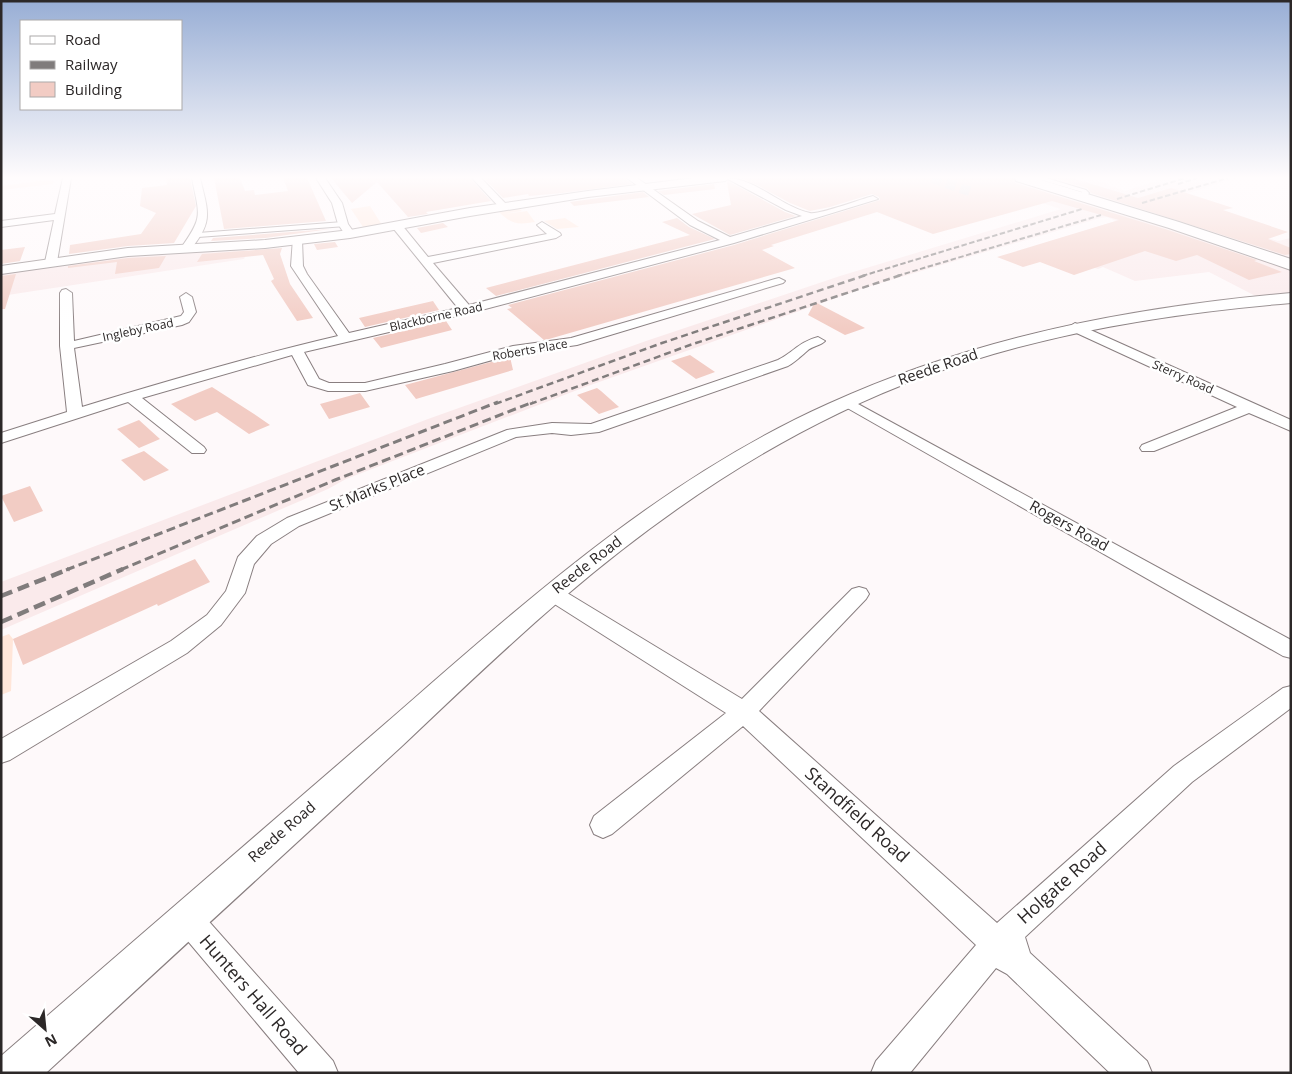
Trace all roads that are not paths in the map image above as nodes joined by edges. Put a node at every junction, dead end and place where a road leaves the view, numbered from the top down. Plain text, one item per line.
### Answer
1 (58, 228) edge
2 (201, 228) edge
3 (362, 228) edge
4 (400, 228) edge
5 (546, 228) edge
6 (704, 228) edge
7 (774, 228) edge
8 (1181, 228) edge
9 (347, 229) junction
10 (198, 235) junction
11 (297, 240) junction
12 (730, 241) junction
13 (186, 248) junction
14 (51, 262) junction
15 (426, 262) junction
16 (1291, 265) edge
17 (1, 270) edge
18 (778, 281) dead end
19 (66, 293) dead end
20 (186, 296) dead end
21 (1291, 298) edge
22 (466, 310) junction
23 (1075, 327) junction
24 (346, 338) junction
25 (818, 341) dead end
26 (67, 346) junction
27 (296, 350) junction
28 (131, 397) junction
29 (848, 402) junction
30 (1250, 407) junction
31 (75, 414) junction
32 (1291, 426) edge
33 (1, 438) edge
34 (1148, 448) dead end
35 (198, 450) dead end
36 (552, 593) junction
37 (859, 594) dead end
38 (1291, 650) edge
39 (1291, 695) edge
40 (744, 712) junction
41 (1, 752) edge
42 (603, 825) dead end
43 (186, 917) junction
44 (1018, 963) junction
45 (14, 1073) edge
46 (321, 1073) edge
47 (888, 1073) edge
48 (1135, 1073) edge

1 - 14 street
2 - 10 street
3 - 9 street
4 - 15 street
5 - 15 street
6 - 12 street
7 - 12 street, Blackborne Road
8 - 16 main road
9 - 10 street
9 - 11 street
10 - 13 street
11 - 13 street
11 - 24 street
12 - 22 street, Blackborne Road
13 - 14 street
14 - 17 street
15 - 22 street
18 - 27 street, Roberts Place
19 - 26 street
20 - 26 street, Ingleby Road
21 - 23 street, Reede Road
22 - 24 street, Blackborne Road
23 - 29 street, Reede Road
23 - 30 street, Sterry Road
24 - 27 street, Blackborne Road
25 - 41 street, St Marks Place
26 - 31 street
27 - 28 street, Blackborne Road
28 - 31 street, Blackborne Road
28 - 35 street
29 - 36 street, Reede Road
29 - 38 street, Rogers Road
30 - 32 street, Sterry Road
30 - 34 street
31 - 33 street, Blackborne Road
36 - 40 street, Standfield Road
36 - 43 street, Reede Road
37 - 40 street
39 - 44 street, Holgate Road
40 - 42 street
40 - 44 street, Standfield Road
43 - 45 street, Reede Road
43 - 46 street, Hunters Hall Road
44 - 47 street
44 - 48 street, Standfield Road

